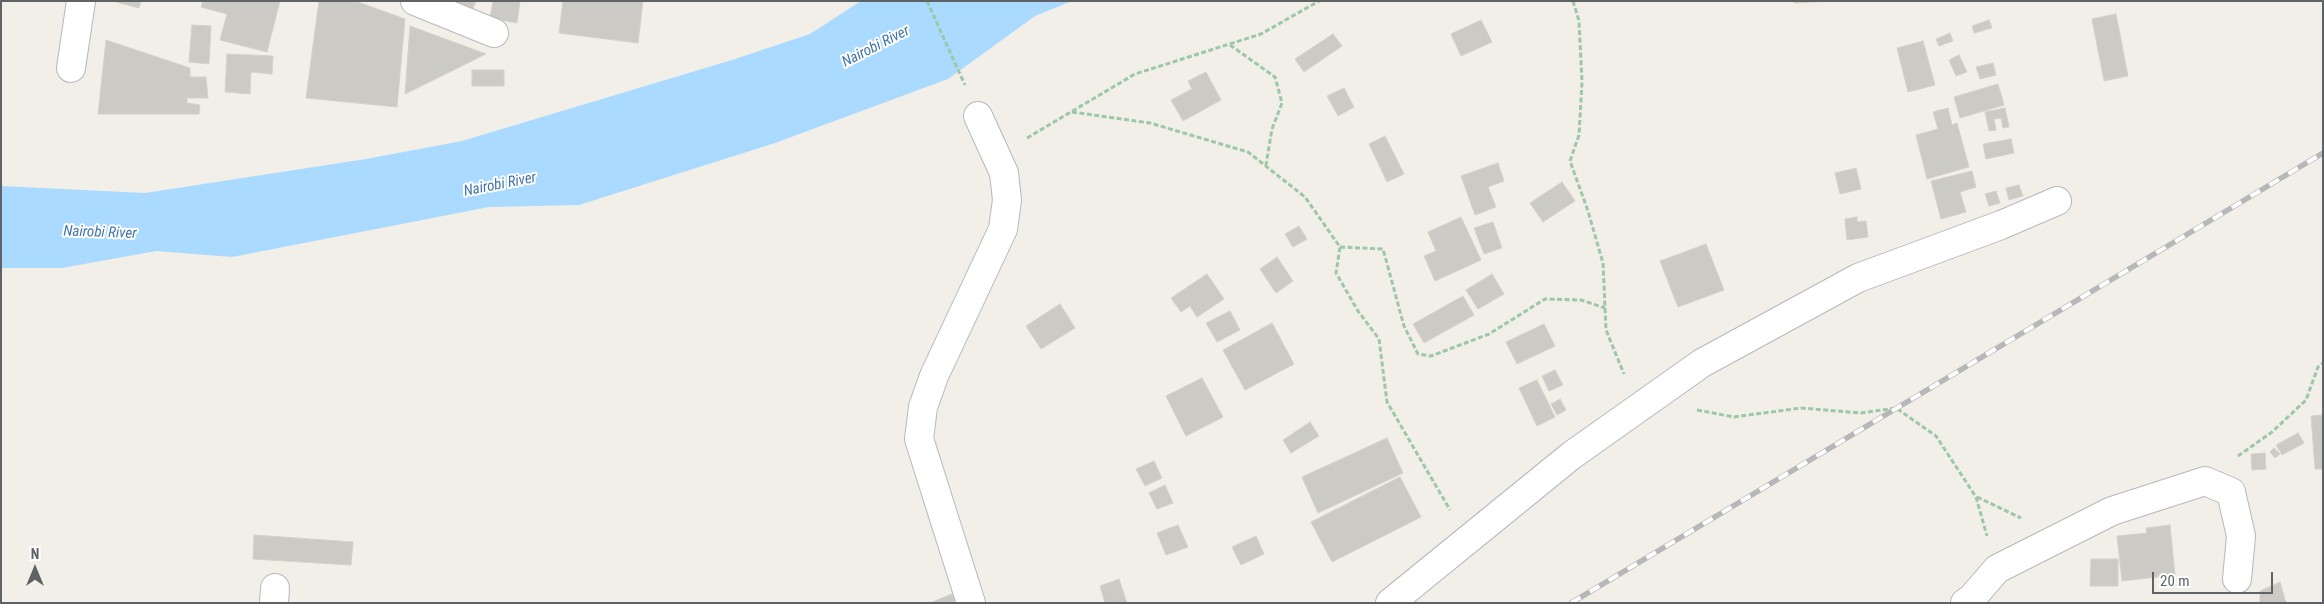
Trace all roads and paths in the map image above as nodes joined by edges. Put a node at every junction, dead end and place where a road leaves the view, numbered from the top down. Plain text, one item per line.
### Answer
1 (81, 1) edge
2 (415, 1) edge
3 (927, 1) edge
4 (1319, 1) edge
5 (494, 33) dead end
6 (1229, 44) junction
7 (71, 68) dead end
8 (1072, 112) junction
9 (978, 116) joint
10 (996, 156) junction
11 (1266, 165) junction
12 (2057, 201) dead end
13 (1340, 248) junction
14 (1605, 308) dead end
15 (2323, 363) edge
16 (2205, 481) junction
17 (1467, 540) junction
18 (2237, 579) dead end
19 (1970, 601) edge
20 (971, 603) edge
21 (1390, 603) edge

1 - 7 street
2 - 5 street
3 - 9 path
4 - 6 path
6 - 8 path
6 - 11 path
8 - 10 path
8 - 11 path
9 - 10 street
10 - 20 street
11 - 13 path
12 - 17 street
13 - 14 path
13 - 17 path
15 - 16 path
16 - 18 street
16 - 19 street
17 - 21 street

